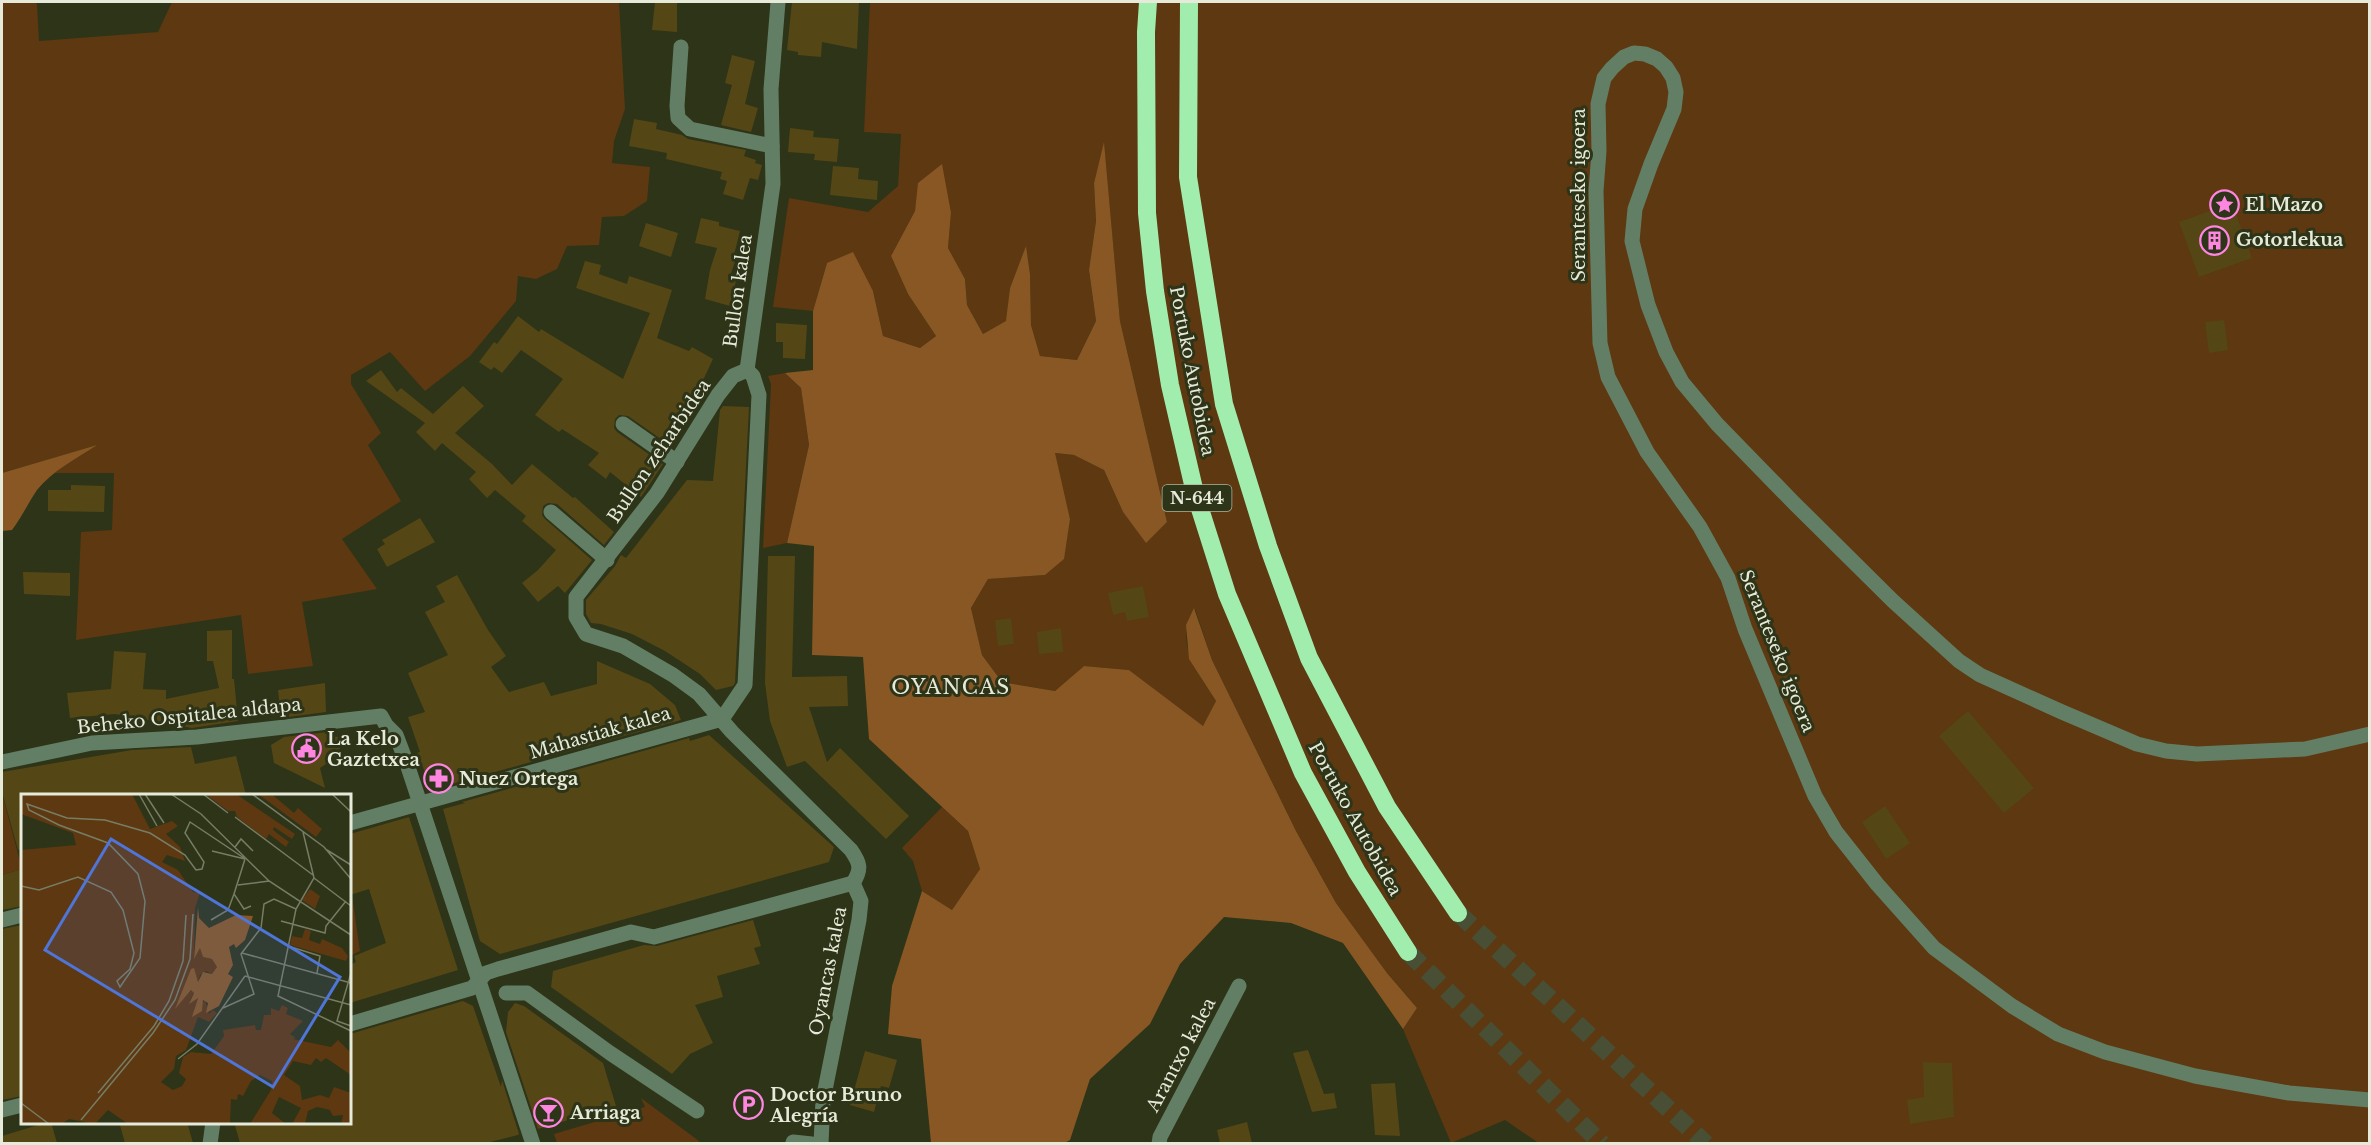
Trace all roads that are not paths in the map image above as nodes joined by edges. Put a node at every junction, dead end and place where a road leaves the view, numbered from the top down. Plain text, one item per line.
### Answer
1 (778, 2) edge
2 (1148, 2) edge
3 (1189, 2) edge
4 (681, 47) dead end
5 (772, 146) junction
6 (747, 370) junction
7 (623, 424) dead end
8 (677, 462) junction
9 (551, 512) dead end
10 (607, 560) junction
11 (722, 719) junction
12 (2370, 734) edge
13 (2, 762) edge
14 (420, 804) junction
15 (351, 823) edge
16 (853, 883) junction
17 (1458, 913) tunnel mouth
18 (21, 915) edge
19 (2, 920) edge
20 (1408, 951) tunnel mouth
21 (480, 980) junction
22 (1239, 986) dead end
23 (506, 993) dead end
24 (351, 1024) edge
25 (2370, 1100) edge
26 (21, 1105) edge
27 (2, 1110) edge
28 (697, 1111) dead end
29 (213, 1124) edge
30 (793, 1142) edge
31 (210, 1143) edge
32 (530, 1143) edge
33 (812, 1143) edge
34 (821, 1143) edge
35 (1160, 1143) edge

1 - 5 street, Bullon kalea
2 - 20 highway, Portuko Autobidea / N-644
3 - 17 highway, Portuko Autobidea / N-644
4 - 5 street
5 - 6 street, Bullon kalea
6 - 8 street, Bullon zeharbidea
6 - 11 street, Bullon kalea
7 - 8 street
8 - 10 street, Bullon zeharbidea
9 - 10 street
10 - 11 street, Bullon zeharbidea
11 - 14 street, Mahastiak kalea
11 - 16 street, Oyancas kalea
12 - 25 street, Seranteseko igoera
13 - 14 street, Beheko Ospitalea aldapa
14 - 15 street, Mahastiak kalea
14 - 21 street
16 - 21 street
16 - 34 street, Oyancas kalea
18 - 19 street
21 - 24 street
21 - 32 street
22 - 35 street, Arantxo kalea
23 - 28 street
26 - 27 street
29 - 31 street
30 - 33 street

